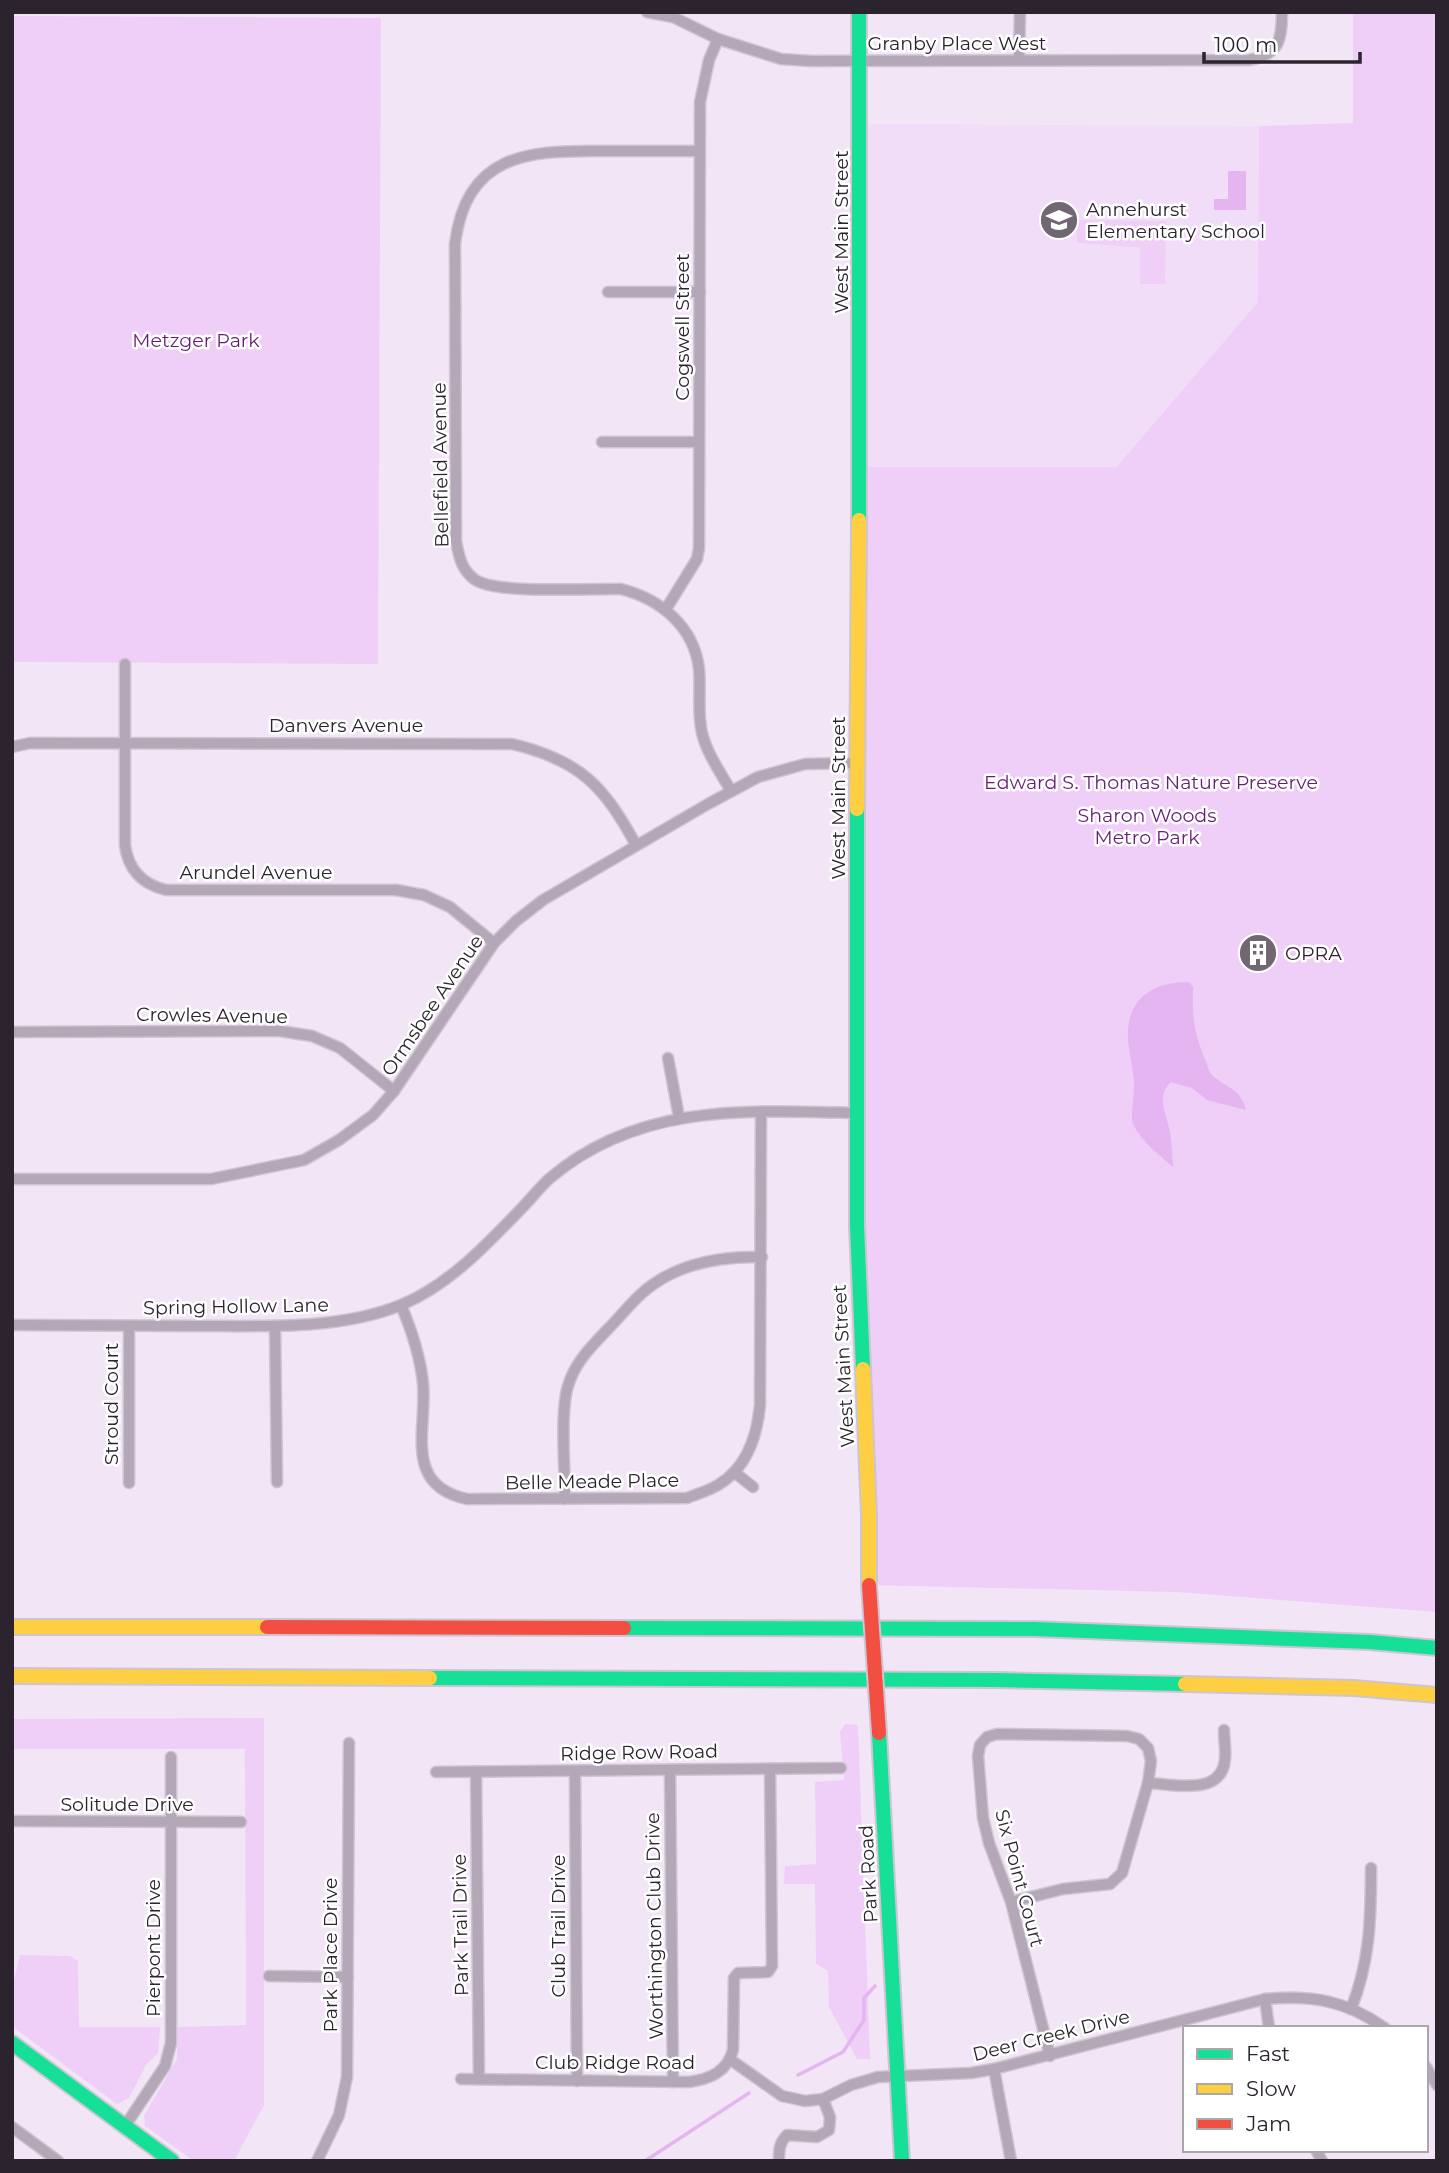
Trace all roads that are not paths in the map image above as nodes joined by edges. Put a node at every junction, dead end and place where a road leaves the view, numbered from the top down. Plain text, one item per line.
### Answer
1 (647, 12) edge
2 (859, 12) edge
3 (1020, 12) edge
4 (1282, 12) edge
5 (718, 39) junction
6 (859, 60) junction
7 (1019, 60) junction
8 (699, 151) junction
9 (608, 292) dead end
10 (700, 292) junction
11 (602, 442) dead end
12 (699, 442) junction
13 (666, 609) junction
14 (125, 664) dead end
15 (125, 743) junction
16 (12, 747) edge
17 (856, 763) junction
18 (731, 791) junction
19 (636, 845) junction
20 (494, 943) junction
21 (12, 1032) edge
22 (668, 1058) dead end
23 (394, 1091) junction
24 (761, 1112) junction
25 (856, 1112) junction
26 (679, 1117) junction
27 (12, 1178) edge
28 (762, 1257) junction
29 (401, 1305) junction
30 (12, 1325) edge
31 (129, 1326) junction
32 (275, 1326) junction
33 (734, 1472) junction
34 (277, 1482) dead end
35 (129, 1483) dead end
36 (752, 1487) dead end
37 (565, 1499) junction
38 (869, 1585) joint
39 (12, 1627) edge
40 (1437, 1648) edge
41 (12, 1676) edge
42 (1437, 1695) edge
43 (1224, 1730) dead end
44 (349, 1743) dead end
45 (171, 1757) dead end
46 (841, 1768) dead end
47 (770, 1769) junction
48 (670, 1770) junction
49 (575, 1771) junction
50 (436, 1772) dead end
51 (476, 1772) junction
52 (1149, 1783) junction
53 (12, 1821) edge
54 (171, 1822) junction
55 (241, 1822) dead end
56 (1371, 1868) dead end
57 (1011, 1902) junction
58 (269, 1976) dead end
59 (348, 1977) junction
60 (1265, 1998) junction
61 (1351, 2009) junction
62 (1269, 2026) edge
63 (1381, 2026) edge
64 (12, 2043) edge
65 (1050, 2056) junction
66 (731, 2060) junction
67 (994, 2069) junction
68 (898, 2076) junction
69 (461, 2079) dead end
70 (479, 2079) junction
71 (577, 2081) junction
72 (673, 2082) junction
73 (823, 2099) junction
74 (125, 2126) junction
75 (12, 2127) edge
76 (58, 2161) edge
77 (172, 2161) edge
78 (317, 2161) edge
79 (779, 2161) edge
80 (902, 2161) edge
81 (1011, 2161) edge

1 - 5 street, Granby Place West
2 - 6 main road, West Main Street
3 - 7 street
4 - 7 street, Granby Place West
5 - 6 street, Granby Place West
5 - 8 street, Cogswell Street
6 - 7 street, Granby Place West
6 - 17 main road, West Main Street
8 - 10 street, Cogswell Street
8 - 13 street, Bellefield Avenue
9 - 10 street
10 - 12 street, Cogswell Street
11 - 12 street
12 - 13 street, Cogswell Street
13 - 18 street, Bellefield Avenue
14 - 15 street, Arundel Avenue
15 - 16 street, Danvers Avenue
15 - 19 street, Danvers Avenue
15 - 20 street, Arundel Avenue
17 - 18 street, Ormsbee Avenue
17 - 25 main road, West Main Street
18 - 19 street, Ormsbee Avenue
19 - 20 street, Ormsbee Avenue
20 - 23 street, Ormsbee Avenue
21 - 23 street, Crowles Avenue
22 - 26 street
23 - 27 street, Ormsbee Avenue
24 - 25 street, Spring Hollow Lane
24 - 26 street, Spring Hollow Lane
24 - 28 street, Belle Meade Place
25 - 38 main road, West Main Street
26 - 29 street, Spring Hollow Lane
28 - 33 street, Belle Meade Place
28 - 37 street
29 - 32 street, Spring Hollow Lane
29 - 37 street, Belle Meade Place
30 - 31 street, Spring Hollow Lane
31 - 32 street, Spring Hollow Lane
31 - 35 street, Stroud Court
32 - 34 street
33 - 36 street
33 - 37 street, Belle Meade Place
38 - 68 main road, Park Road, bridge
39 - 40 main road
41 - 42 main road
43 - 52 street
44 - 59 street, Park Place Drive
45 - 54 street, Pierpont Drive
46 - 47 street, Ridge Row Road
47 - 48 street, Ridge Row Road
47 - 66 street
48 - 49 street, Ridge Row Road
48 - 72 street, Worthington Club Drive
49 - 51 street, Ridge Row Road
49 - 71 street, Club Trail Drive
50 - 51 street, Ridge Row Road
51 - 70 street, Park Trail Drive
52 - 57 street
52 - 57 street, Six Point Court
53 - 54 street, Solitude Drive
54 - 55 street, Solitude Drive
54 - 74 street, Pierpont Drive
56 - 61 street
57 - 65 street, Six Point Court
58 - 59 street
59 - 78 street, Park Place Drive
60 - 61 street, Deer Creek Drive
60 - 62 street
60 - 65 street, Deer Creek Drive
61 - 63 street, Deer Creek Drive
64 - 74 main road
65 - 67 street, Deer Creek Drive
66 - 72 street, Club Ridge Road
66 - 73 street, Deer Creek Drive
67 - 68 street, Deer Creek Drive
67 - 81 street
68 - 73 street, Deer Creek Drive
68 - 80 main road, Park Road
69 - 70 street, Club Ridge Road
70 - 71 street, Club Ridge Road
71 - 72 street, Club Ridge Road
73 - 79 street
74 - 77 main road
75 - 76 street

